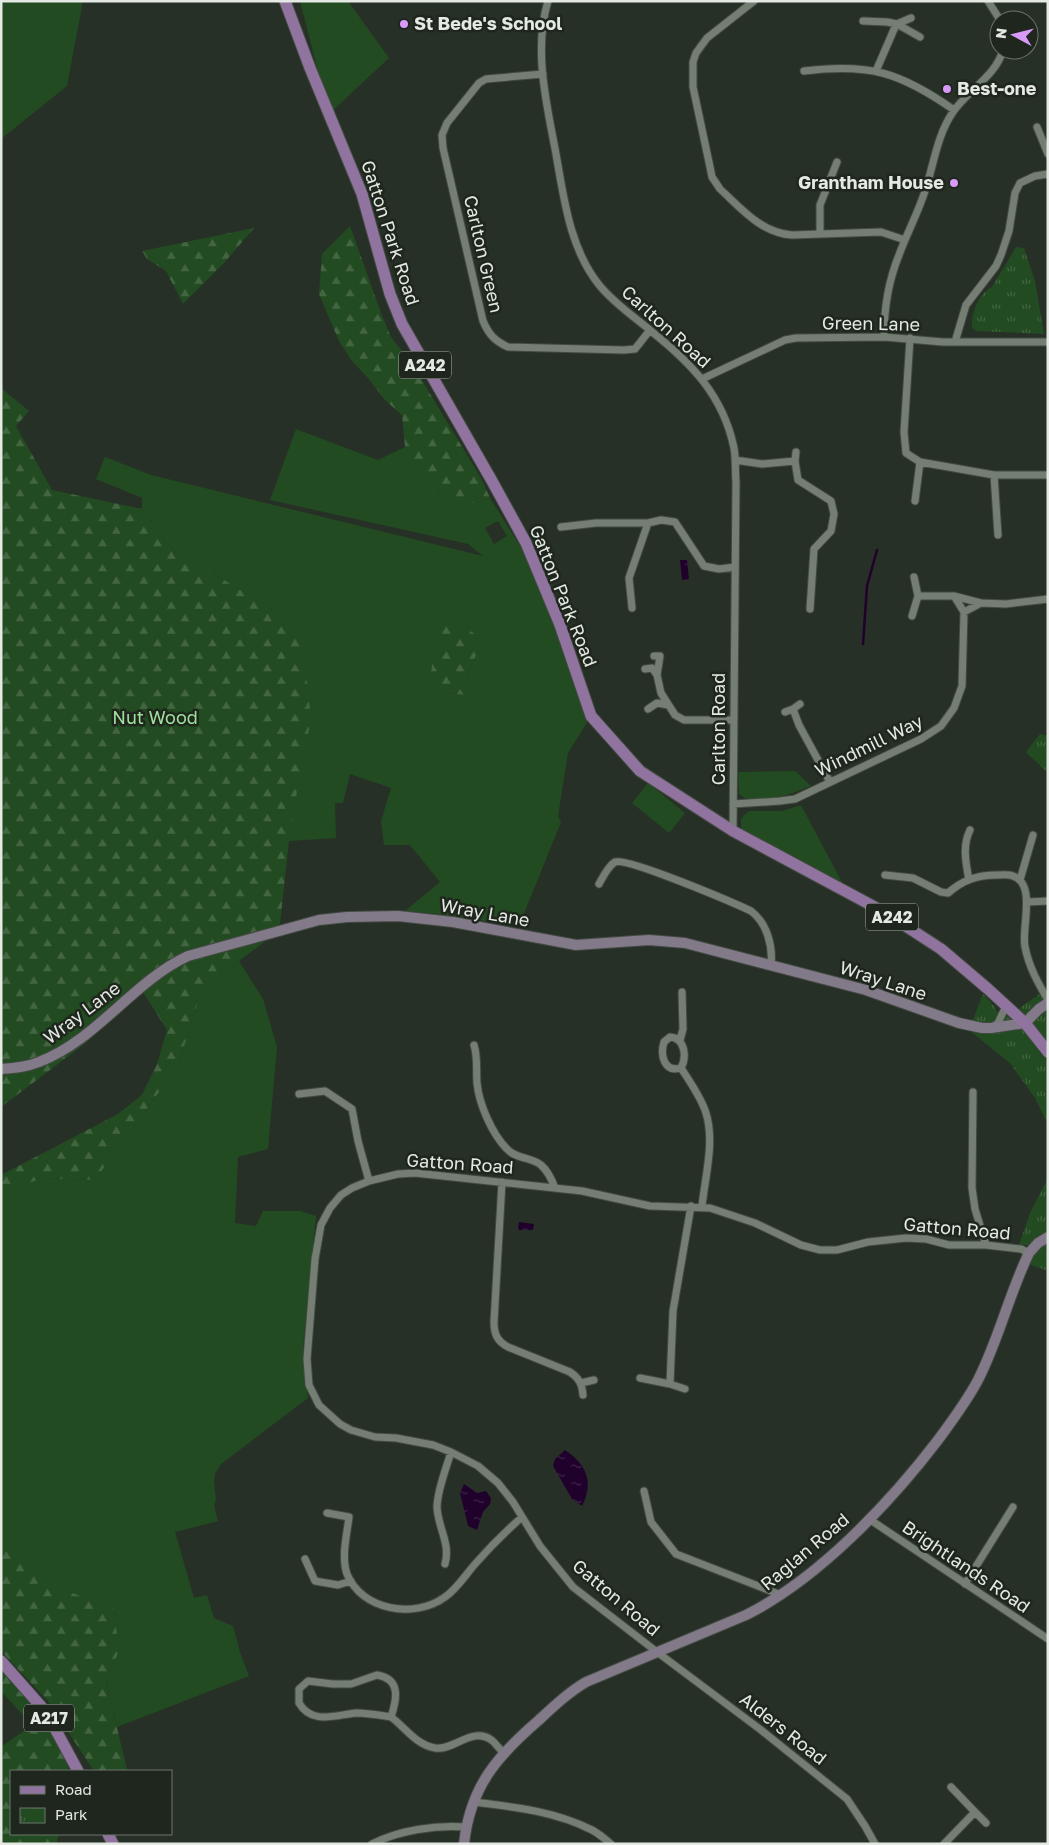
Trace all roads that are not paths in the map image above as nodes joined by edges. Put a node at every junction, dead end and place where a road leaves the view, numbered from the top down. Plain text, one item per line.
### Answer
1 (285, 1) edge
2 (548, 1) edge
3 (754, 1) edge
4 (911, 18) dead end
5 (863, 22) dead end
6 (897, 24) junction
7 (920, 37) dead end
8 (999, 60) edge
9 (804, 71) dead end
10 (876, 71) junction
11 (543, 74) junction
12 (954, 110) junction
13 (1037, 127) dead end
14 (1048, 154) edge
15 (836, 162) dead end
16 (1048, 174) edge
17 (820, 234) junction
18 (905, 240) junction
19 (650, 330) junction
20 (884, 337) junction
21 (910, 338) junction
22 (955, 342) junction
23 (1048, 342) edge
24 (702, 379) junction
25 (796, 452) dead end
26 (735, 460) junction
27 (795, 461) junction
28 (920, 462) junction
29 (994, 475) junction
30 (1048, 475) edge
31 (915, 501) dead end
32 (648, 523) junction
33 (561, 527) dead end
34 (998, 535) dead end
35 (735, 568) junction
36 (914, 577) dead end
37 (918, 596) junction
38 (954, 596) junction
39 (1048, 600) edge
40 (981, 603) junction
41 (632, 608) dead end
42 (810, 609) dead end
43 (964, 612) junction
44 (912, 616) dead end
45 (654, 656) dead end
46 (645, 669) dead end
47 (657, 675) junction
48 (800, 704) dead end
49 (668, 705) junction
50 (648, 709) dead end
51 (793, 709) junction
52 (785, 712) dead end
53 (733, 720) junction
54 (830, 782) junction
55 (733, 804) junction
56 (970, 830) dead end
57 (733, 831) junction
58 (1033, 835) dead end
59 (886, 875) dead end
60 (968, 880) junction
61 (1020, 880) junction
62 (599, 884) dead end
63 (1048, 901) edge
64 (1027, 902) junction
65 (771, 965) junction
66 (682, 992) dead end
67 (1048, 1001) edge
68 (1006, 1006) junction
69 (1025, 1023) junction
70 (991, 1028) junction
71 (680, 1040) junction
72 (474, 1045) dead end
73 (1048, 1052) edge
74 (681, 1068) junction
75 (1, 1070) edge
76 (973, 1092) dead end
77 (299, 1094) dead end
78 (369, 1181) junction
79 (502, 1182) junction
80 (556, 1188) junction
81 (691, 1206) junction
82 (702, 1206) junction
83 (1048, 1237) edge
84 (986, 1245) junction
85 (1029, 1253) junction
86 (640, 1378) dead end
87 (594, 1380) dead end
88 (581, 1382) junction
89 (670, 1384) junction
90 (685, 1389) dead end
91 (583, 1395) dead end
92 (451, 1452) junction
93 (644, 1491) dead end
94 (1013, 1507) dead end
95 (327, 1513) dead end
96 (522, 1518) junction
97 (868, 1519) junction
98 (306, 1559) dead end
99 (445, 1564) dead end
100 (351, 1581) junction
101 (965, 1584) junction
102 (781, 1596) junction
103 (1048, 1639) edge
104 (657, 1652) junction
105 (1, 1661) edge
106 (391, 1717) junction
107 (504, 1753) junction
108 (77, 1770) edge
109 (951, 1786) dead end
110 (473, 1802) junction
111 (975, 1812) junction
112 (986, 1823) dead end
113 (466, 1827) junction
114 (372, 1844) edge
115 (464, 1844) edge
116 (610, 1844) edge
117 (875, 1844) edge
118 (944, 1844) edge

1 - 57 main road, Gatton Park Road / A242
2 - 11 street, Carlton Road
3 - 17 street
4 - 6 street
5 - 6 street
6 - 7 street
6 - 10 street
8 - 12 street
9 - 10 street
10 - 12 street
11 - 19 street, Carlton Road
11 - 19 street, Carlton Green
12 - 18 street
13 - 14 street
15 - 17 street
16 - 22 street
17 - 18 street
18 - 20 street
19 - 24 street, Carlton Road
20 - 21 street, Green Lane
20 - 24 street, Green Lane
21 - 22 street, Green Lane
21 - 28 street
22 - 23 street, Green Lane
24 - 26 street, Carlton Road
25 - 27 street
26 - 27 street
26 - 35 street, Carlton Road
27 - 42 street
28 - 29 street
28 - 31 street
29 - 30 street
29 - 34 street
32 - 33 street
32 - 35 street
32 - 41 street
35 - 53 street, Carlton Road
36 - 37 street
37 - 38 street
37 - 44 street
38 - 40 street
38 - 43 street
39 - 40 street
40 - 43 street
43 - 54 street, Windmill Way
45 - 47 street
46 - 47 street
47 - 49 street
48 - 51 street
49 - 50 street
49 - 53 street
51 - 52 street
51 - 54 street
53 - 55 street, Carlton Road
54 - 55 street, Windmill Way
55 - 57 street, Carlton Road
56 - 60 street
57 - 68 main road, Gatton Park Road / A242
58 - 61 street
59 - 60 street
60 - 61 street
61 - 64 street
62 - 65 street
63 - 64 street
64 - 67 street
65 - 70 street, Wray Lane
65 - 75 street, Wray Lane
66 - 71 street
67 - 69 street
68 - 69 main road, Gatton Park Road / A242
68 - 70 street
69 - 70 street, Wray Lane
69 - 73 main road, A242
71 - 74 street
71 - 74 street
72 - 80 street
74 - 82 street
76 - 84 street
77 - 78 street
78 - 79 street, Gatton Road
78 - 92 street, Gatton Road
79 - 80 street, Gatton Road
79 - 88 street
80 - 81 street, Gatton Road
81 - 82 street, Gatton Road
81 - 89 street
82 - 84 street, Gatton Road
83 - 85 street, Raglan Road
84 - 85 street, Gatton Road
85 - 97 street, Raglan Road
86 - 89 street
87 - 88 street
88 - 91 street
89 - 90 street
92 - 96 street, Gatton Road
92 - 99 street
93 - 102 street
94 - 101 street
95 - 100 street
96 - 100 street
96 - 104 street, Gatton Road
97 - 101 street, Brightlands Road
97 - 102 street, Raglan Road
98 - 100 street
101 - 103 street, Brightlands Road
102 - 104 street, Raglan Road
104 - 107 street, Raglan Road
104 - 117 street, Alders Road
105 - 108 main road, A217
106 - 106 street
106 - 107 street
107 - 110 street, Raglan Road
109 - 111 street
110 - 113 street, Raglan Road
110 - 116 street
111 - 112 street
111 - 118 street
113 - 114 street
113 - 115 street, Raglan Road

